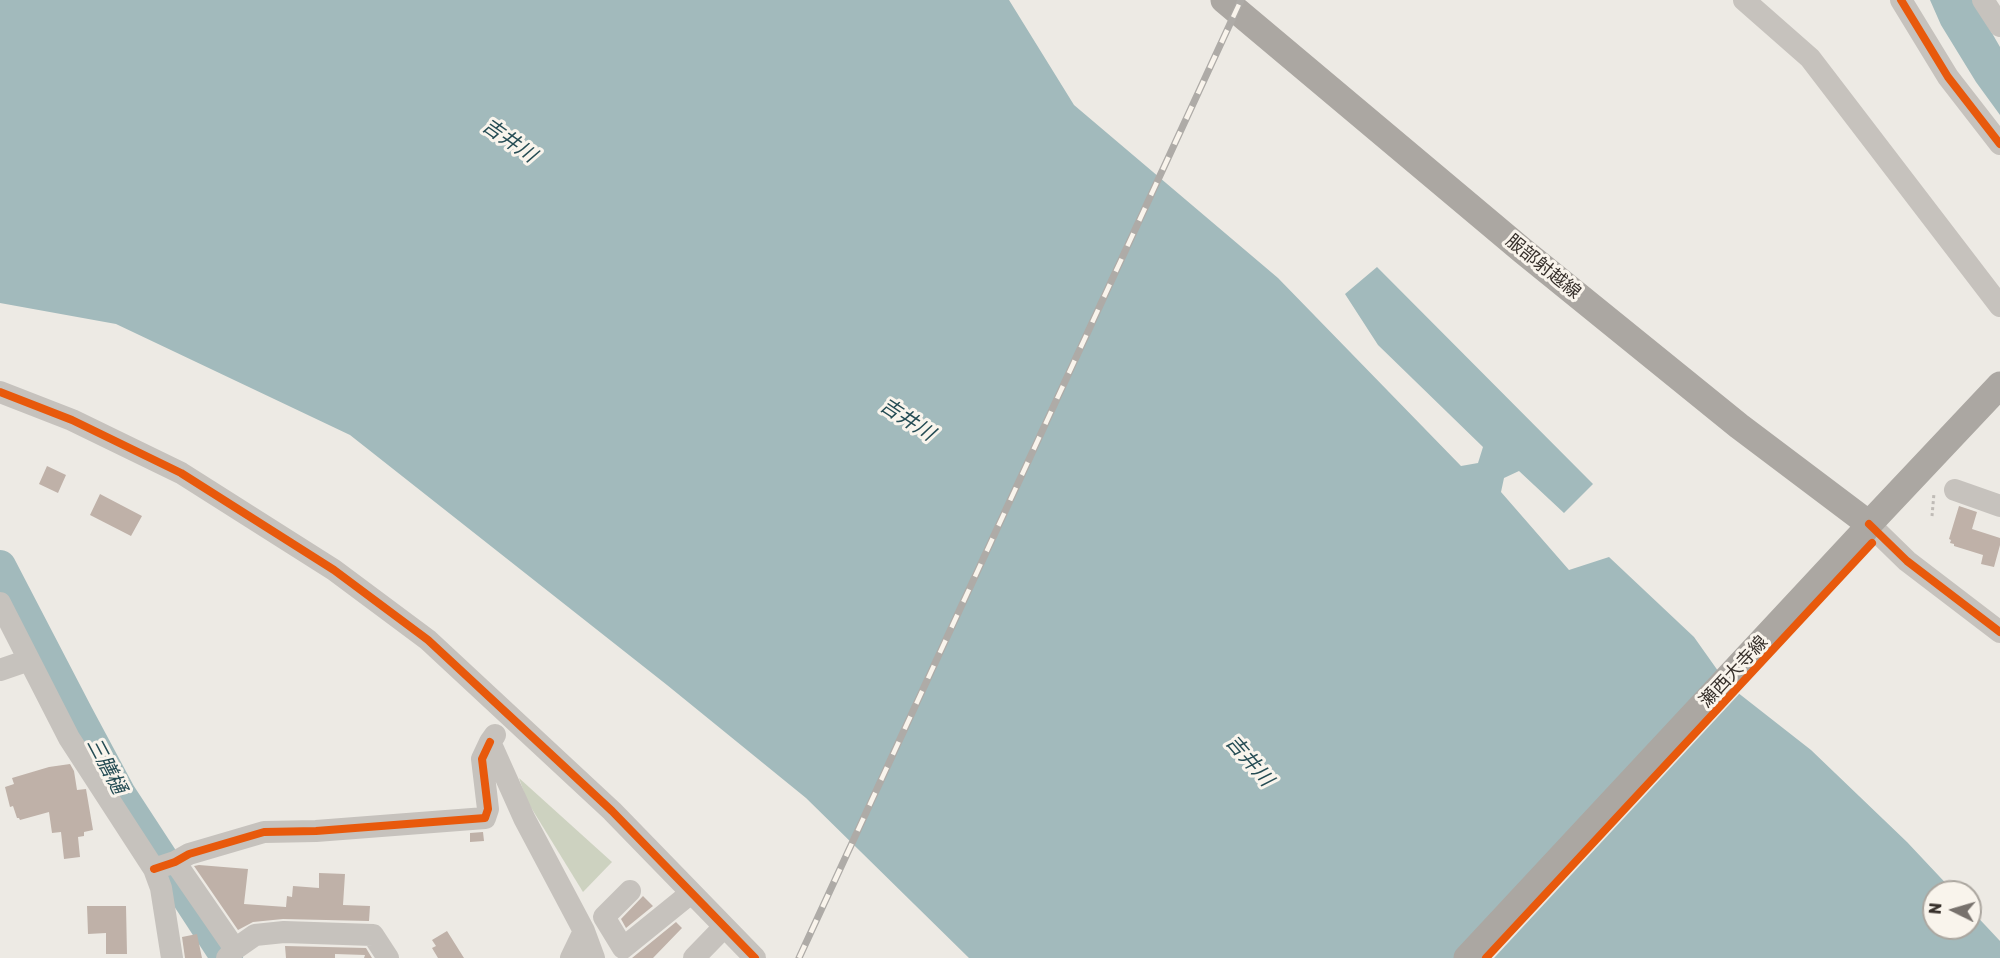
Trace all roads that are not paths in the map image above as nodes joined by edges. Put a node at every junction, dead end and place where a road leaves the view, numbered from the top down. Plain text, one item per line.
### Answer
1 (1224, 0) edge
2 (1744, 0) edge
3 (1900, 0) edge
4 (1983, 0) edge
5 (2000, 26) edge
6 (2000, 144) edge
7 (2000, 306) edge
8 (2000, 385) edge
9 (0, 392) edge
10 (1945, 488) road end
11 (2000, 506) edge
12 (1865, 530) junction
13 (0, 603) edge
14 (1976, 614) junction
15 (2000, 624) edge
16 (2000, 632) edge
17 (29, 660) junction
18 (0, 670) edge
19 (507, 716) junction
20 (490, 742) junction
21 (164, 865) junction
22 (630, 891) dead end
23 (691, 893) junction
24 (724, 927) junction
25 (584, 931) junction
26 (231, 954) edge
27 (172, 958) edge
28 (388, 958) edge
29 (571, 958) edge
30 (594, 958) edge
31 (694, 958) edge
32 (755, 958) edge
33 (1467, 958) edge

1 - 12 main road, 服部射越線
2 - 7 street
3 - 6 street
4 - 5 street
8 - 12 main road, 瀬西大寺線
9 - 19 street
10 - 11 street
12 - 14 street
12 - 33 main road, 瀬西大寺線
13 - 17 street
14 - 15 street
14 - 16 street
17 - 18 street
17 - 21 street
19 - 20 street
19 - 23 street
20 - 21 street
20 - 25 street
21 - 26 street
21 - 27 street
22 - 23 street
23 - 24 street
24 - 31 street
24 - 32 street
25 - 29 street
25 - 30 street
26 - 28 street

